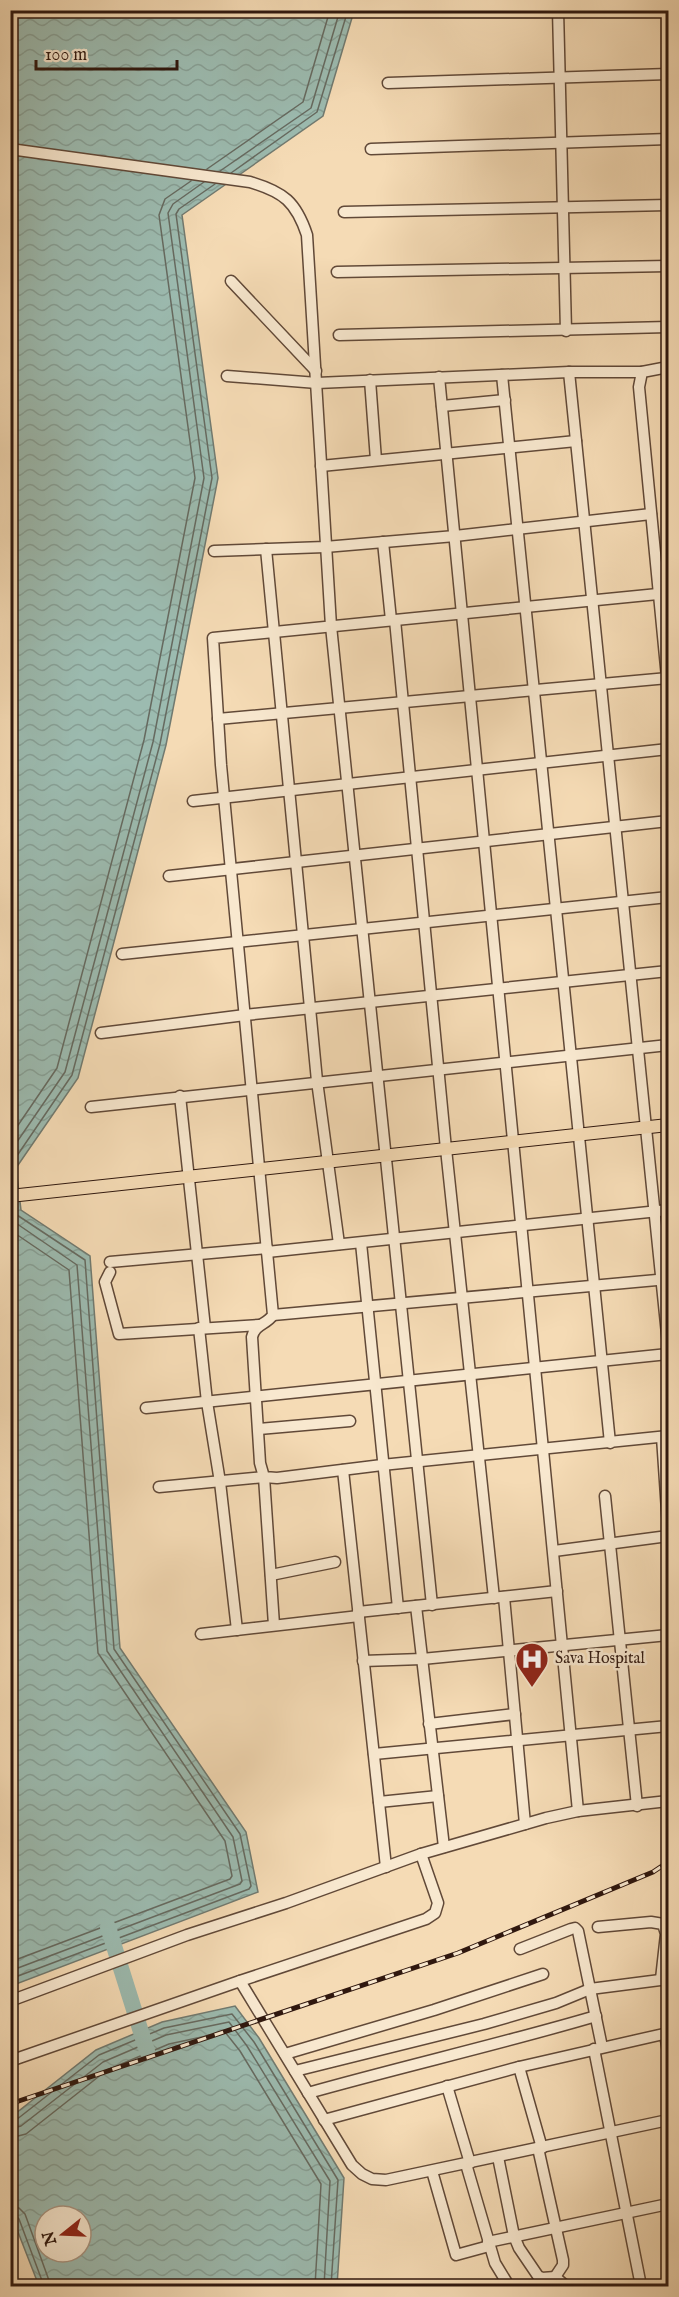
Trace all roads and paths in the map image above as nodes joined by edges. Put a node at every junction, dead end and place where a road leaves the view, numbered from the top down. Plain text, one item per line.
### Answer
1 (558, 10) edge
2 (669, 74) edge
3 (560, 77) junction
4 (388, 83) dead end
5 (669, 139) edge
6 (561, 143) junction
7 (10, 149) edge
8 (371, 149) dead end
9 (669, 205) edge
10 (563, 207) junction
11 (344, 212) dead end
12 (669, 266) edge
13 (565, 267) junction
14 (337, 272) dead end
15 (231, 281) dead end
16 (669, 327) edge
17 (566, 331) junction
18 (339, 335) dead end
19 (669, 367) edge
20 (316, 371) junction
21 (568, 372) junction
22 (642, 372) junction
23 (502, 375) junction
24 (227, 376) dead end
25 (439, 377) junction
26 (370, 380) junction
27 (317, 383) junction
28 (505, 400) junction
29 (442, 406) junction
30 (576, 441) junction
31 (510, 447) junction
32 (446, 453) junction
33 (376, 460) junction
34 (321, 466) junction
35 (651, 514) junction
36 (584, 522) junction
37 (518, 529) junction
38 (454, 536) junction
39 (383, 542) junction
40 (325, 547) junction
41 (266, 549) junction
42 (214, 551) dead end
43 (664, 594) edge
44 (592, 601) junction
45 (526, 607) junction
46 (462, 613) junction
47 (393, 620) junction
48 (331, 626) junction
49 (272, 632) junction
50 (668, 681) edge
51 (601, 684) junction
52 (534, 690) junction
53 (470, 696) junction
54 (403, 702) junction
55 (339, 708) junction
56 (280, 713) junction
57 (218, 719) junction
58 (669, 749) edge
59 (608, 756) junction
60 (542, 762) junction
61 (477, 769) junction
62 (410, 777) junction
63 (346, 784) junction
64 (288, 790) junction
65 (224, 798) junction
66 (193, 801) dead end
67 (669, 821) edge
68 (615, 826) junction
69 (549, 834) junction
70 (484, 841) junction
71 (417, 848) junction
72 (353, 855) junction
73 (294, 861) junction
74 (231, 868) junction
75 (169, 876) dead end
76 (669, 897) edge
77 (623, 902) junction
78 (556, 908) junction
79 (492, 915) junction
80 (424, 922) junction
81 (362, 929) junction
82 (302, 935) junction
83 (238, 942) junction
84 (122, 954) dead end
85 (669, 972) edge
86 (630, 975) junction
87 (563, 982) junction
88 (499, 989) junction
89 (431, 996) junction
90 (369, 1002) junction
91 (310, 1008) junction
92 (245, 1015) junction
93 (101, 1033) dead end
94 (669, 1045) edge
95 (638, 1048) junction
96 (570, 1055) junction
97 (506, 1062) junction
98 (438, 1069) junction
99 (377, 1075) junction
100 (317, 1081) junction
101 (252, 1088) junction
102 (180, 1096) junction
103 (92, 1107) dead end
104 (669, 1125) edge
105 (646, 1128) junction
106 (578, 1135) junction
107 (514, 1142) junction
108 (446, 1149) junction
109 (385, 1156) junction
110 (329, 1162) junction
111 (259, 1169) junction
112 (189, 1177) junction
113 (10, 1196) edge
114 (669, 1210) edge
115 (655, 1212) junction
116 (586, 1219) junction
117 (522, 1226) junction
118 (455, 1233) junction
119 (393, 1239) junction
120 (360, 1243) junction
121 (339, 1244) junction
122 (267, 1250) junction
123 (197, 1254) junction
124 (665, 1279) edge
125 (593, 1286) junction
126 (529, 1293) junction
127 (462, 1299) junction
128 (400, 1305) junction
129 (367, 1308) junction
130 (273, 1315) junction
131 (259, 1325) junction
132 (202, 1328) junction
133 (669, 1344) edge
134 (669, 1354) edge
135 (602, 1361) junction
136 (536, 1367) junction
137 (470, 1374) junction
138 (408, 1381) junction
139 (375, 1384) junction
140 (256, 1397) junction
141 (207, 1402) junction
142 (146, 1408) dead end
143 (350, 1421) dead end
144 (259, 1429) junction
145 (665, 1437) edge
146 (610, 1443) junction
147 (544, 1450) junction
148 (478, 1456) junction
149 (417, 1462) junction
150 (382, 1465) junction
151 (343, 1470) junction
152 (264, 1477) junction
153 (220, 1482) junction
154 (159, 1487) dead end
155 (605, 1496) dead end
156 (668, 1518) edge
157 (669, 1536) edge
158 (610, 1544) junction
159 (554, 1551) junction
160 (335, 1562) dead end
161 (271, 1575) junction
162 (558, 1591) junction
163 (499, 1597) junction
164 (432, 1605) junction
165 (416, 1606) junction
166 (398, 1608) junction
167 (358, 1614) junction
168 (274, 1625) junction
169 (237, 1630) junction
170 (201, 1634) dead end
171 (669, 1635) edge
172 (620, 1640) junction
173 (563, 1644) junction
174 (509, 1650) junction
175 (422, 1659) junction
176 (363, 1661) junction
177 (515, 1714) junction
178 (429, 1724) junction
179 (669, 1725) edge
180 (629, 1729) junction
181 (571, 1735) junction
182 (517, 1740) junction
183 (432, 1749) junction
184 (374, 1754) junction
185 (438, 1796) junction
186 (669, 1801) edge
187 (379, 1802) junction
188 (637, 1806) junction
189 (578, 1811) junction
190 (525, 1824) junction
191 (444, 1848) junction
192 (421, 1854) junction
193 (386, 1867) junction
194 (598, 1926) dead end
195 (520, 1949) dead end
196 (543, 1974) dead end
197 (665, 1979) edge
198 (240, 1981) junction
199 (590, 1989) junction
200 (10, 2001) edge
201 (596, 2016) junction
202 (667, 2034) edge
203 (598, 2048) junction
204 (669, 2052) edge
205 (285, 2054) junction
206 (10, 2061) edge
207 (519, 2067) junction
208 (296, 2071) junction
209 (447, 2086) junction
210 (308, 2092) junction
211 (324, 2120) junction
212 (669, 2120) edge
213 (610, 2133) junction
214 (540, 2148) junction
215 (498, 2157) junction
216 (468, 2164) junction
217 (432, 2171) junction
218 (669, 2204) edge
219 (626, 2212) junction
220 (556, 2227) junction
221 (514, 2236) junction
222 (489, 2244) junction
223 (558, 2273) junction
224 (565, 2285) edge
225 (509, 2286) edge
226 (641, 2286) edge

1 - 3 street
2 - 3 street
3 - 4 street
3 - 6 street
5 - 6 street
6 - 8 street
6 - 10 street
7 - 20 street
9 - 10 street
10 - 11 street
10 - 13 street
12 - 13 street
13 - 14 street
13 - 17 street
15 - 20 street
16 - 17 street
17 - 18 street
19 - 22 street
20 - 27 street
21 - 22 street
21 - 23 street
21 - 30 street
22 - 35 street
23 - 25 street
23 - 28 street
24 - 27 street
25 - 26 street
25 - 29 street
26 - 27 street
26 - 33 street
27 - 34 street
28 - 29 street
28 - 31 street
29 - 32 street
30 - 31 street
30 - 36 street
31 - 32 street
31 - 37 street
32 - 33 street
32 - 38 street
33 - 34 street
34 - 40 street
35 - 36 street
35 - 43 street
36 - 37 street
36 - 44 street
37 - 38 street
37 - 45 street
38 - 39 street
38 - 46 street
39 - 40 street
39 - 47 street
40 - 41 street
40 - 48 street
41 - 42 street
41 - 49 street
43 - 44 street
43 - 50 street
44 - 45 street
44 - 51 street
45 - 46 street
45 - 52 street
46 - 47 street
46 - 53 street
47 - 48 street
47 - 54 street
48 - 49 street
48 - 55 street
49 - 56 street
49 - 57 street
50 - 51 street
51 - 52 street
51 - 59 street
52 - 53 street
52 - 60 street
53 - 54 street
53 - 61 street
54 - 55 street
54 - 62 street
55 - 56 street
55 - 63 street
56 - 57 street
56 - 64 street
57 - 65 street
58 - 59 street
59 - 60 street
59 - 68 street
60 - 61 street
60 - 69 street
61 - 62 street
61 - 70 street
62 - 63 street
62 - 71 street
63 - 64 street
63 - 72 street
64 - 65 street
64 - 73 street
65 - 66 street
65 - 74 street
67 - 68 street
68 - 69 street
68 - 77 street
69 - 70 street
69 - 78 street
70 - 71 street
70 - 79 street
71 - 72 street
71 - 80 street
72 - 73 street
72 - 81 street
73 - 74 street
73 - 82 street
74 - 75 street
74 - 83 street
76 - 77 street
77 - 78 street
77 - 86 street
78 - 79 street
78 - 87 street
79 - 80 street
79 - 88 street
80 - 81 street
80 - 89 street
81 - 82 street
81 - 90 street
82 - 83 street
82 - 91 street
83 - 84 street
83 - 92 street
85 - 86 street
86 - 87 street
86 - 95 street
87 - 88 street
87 - 96 street
88 - 89 street
88 - 97 street
89 - 90 street
89 - 98 street
90 - 91 street
90 - 99 street
91 - 92 street
91 - 100 street
92 - 93 street
92 - 101 street
94 - 95 street
95 - 96 street
95 - 105 street
96 - 97 street
96 - 106 street
97 - 98 street
97 - 107 street
98 - 99 street
98 - 108 street
99 - 100 street
99 - 109 street
100 - 101 street
100 - 110 street
101 - 102 street
101 - 111 street
102 - 103 street
102 - 112 street
104 - 105 main road
105 - 106 main road
105 - 115 street
106 - 107 main road
106 - 116 street
107 - 108 main road
107 - 117 street
108 - 109 main road
108 - 118 street
109 - 110 main road
109 - 119 street
110 - 111 main road
110 - 121 street
111 - 112 main road
111 - 122 street
112 - 113 main road
112 - 123 street
114 - 115 street
115 - 116 street
115 - 124 street
116 - 117 street
116 - 125 street
117 - 118 street
117 - 126 street
118 - 119 street
118 - 127 street
119 - 120 street
119 - 128 street
120 - 121 street
120 - 129 street
121 - 122 street
122 - 123 street
122 - 130 street
123 - 132 street
123 - 132 street
124 - 125 street
124 - 133 street
125 - 126 street
125 - 135 street
126 - 127 street
126 - 136 street
127 - 128 street
127 - 137 street
128 - 129 street
128 - 138 street
129 - 130 street
129 - 139 street
130 - 131 street
131 - 132 street
131 - 140 street
132 - 141 street
134 - 135 street
135 - 136 street
135 - 146 street
136 - 137 street
136 - 147 street
137 - 138 street
137 - 148 street
138 - 139 street
138 - 149 street
139 - 140 street
139 - 150 street
140 - 141 street
140 - 144 street
141 - 142 street
141 - 153 street
143 - 144 street
144 - 152 street
145 - 146 street
145 - 156 street
146 - 147 street
147 - 148 street
147 - 159 street
148 - 149 street
148 - 163 street
149 - 150 street
149 - 164 street
150 - 151 street
150 - 166 street
151 - 152 street
151 - 167 street
152 - 153 street
152 - 161 street
153 - 154 street
153 - 169 street
155 - 158 street
157 - 158 street
158 - 159 street
158 - 172 street
159 - 162 street
160 - 161 street
161 - 168 street
162 - 163 street
162 - 173 street
163 - 164 street
163 - 174 street
164 - 165 street
165 - 166 street
165 - 175 street
166 - 167 street
167 - 168 street
167 - 176 street
168 - 169 street
169 - 170 street
171 - 172 street
172 - 173 street
172 - 180 street
173 - 174 street
173 - 181 street
174 - 175 street
174 - 177 street
175 - 176 street
175 - 178 street
176 - 184 street
177 - 178 street
177 - 182 street
178 - 183 street
179 - 180 street
180 - 181 street
180 - 188 street
181 - 182 street
181 - 189 street
182 - 183 street
182 - 190 street
183 - 184 street
183 - 185 street
184 - 187 street
185 - 187 street
185 - 191 street
186 - 188 street
187 - 193 street
188 - 189 street
189 - 190 street
190 - 191 street
191 - 192 street
192 - 193 street
192 - 198 street
193 - 200 street
194 - 197 street
195 - 199 street
196 - 205 street
197 - 199 street
198 - 205 street
198 - 206 street
199 - 201 street
199 - 208 street
201 - 203 street
201 - 210 street
202 - 203 street
202 - 204 street
203 - 207 street
203 - 213 street
205 - 208 street
207 - 209 street
207 - 214 street
208 - 210 street
209 - 211 street
209 - 216 street
210 - 211 street
211 - 217 street
212 - 213 street
213 - 214 street
213 - 219 street
214 - 215 street
214 - 220 street
215 - 216 street
215 - 221 street
216 - 217 street
216 - 222 street
217 - 222 street
218 - 219 street
219 - 220 street
219 - 226 street
220 - 221 street
220 - 223 street
221 - 222 street
221 - 223 street
222 - 225 street
223 - 224 street

